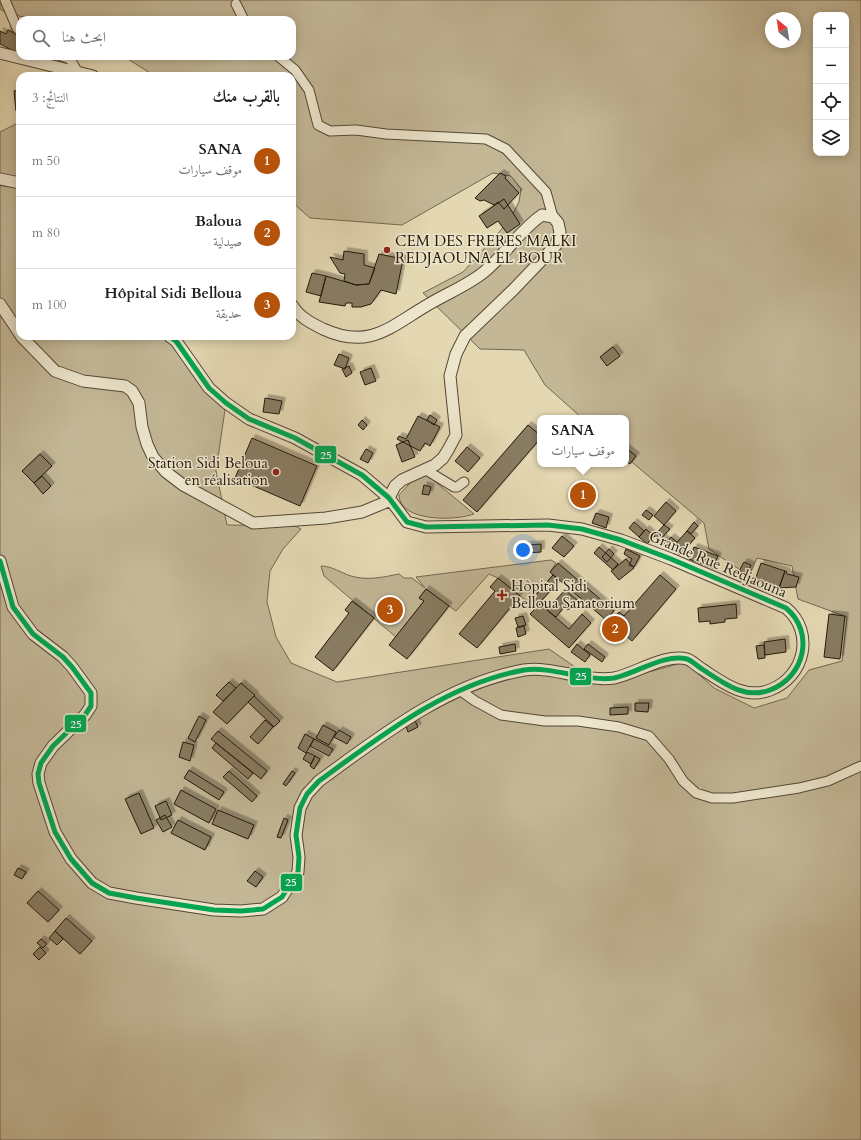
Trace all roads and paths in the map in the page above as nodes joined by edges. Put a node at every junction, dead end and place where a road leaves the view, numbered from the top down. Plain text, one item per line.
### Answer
1 (5, 0) edge
2 (236, 4) dead end
3 (242, 16) edge
4 (16, 26) edge
5 (0, 53) edge
6 (16, 57) edge
7 (30, 60) edge
8 (71, 60) edge
9 (283, 60) edge
10 (77, 71) junction
11 (80, 72) edge
12 (0, 179) edge
13 (16, 182) edge
14 (552, 217) junction
15 (0, 304) edge
16 (296, 309) edge
17 (16, 328) edge
18 (26, 340) edge
19 (175, 340) edge
20 (426, 470) junction
21 (464, 482) dead end
22 (390, 499) junction
23 (0, 561) edge
24 (461, 691) junction
25 (861, 766) edge

1 - 4 street
2 - 3 street
5 - 6 street
7 - 10 street
8 - 10 street
9 - 14 street
10 - 11 street
12 - 13 street
14 - 16 street
14 - 20 street
15 - 17 street
18 - 22 street
19 - 22 street, Grande Rue Redjaouna
20 - 21 street
20 - 22 street
22 - 24 street, Grande Rue Redjaouna
23 - 24 street, Grande Rue Redjaouna
24 - 25 street

